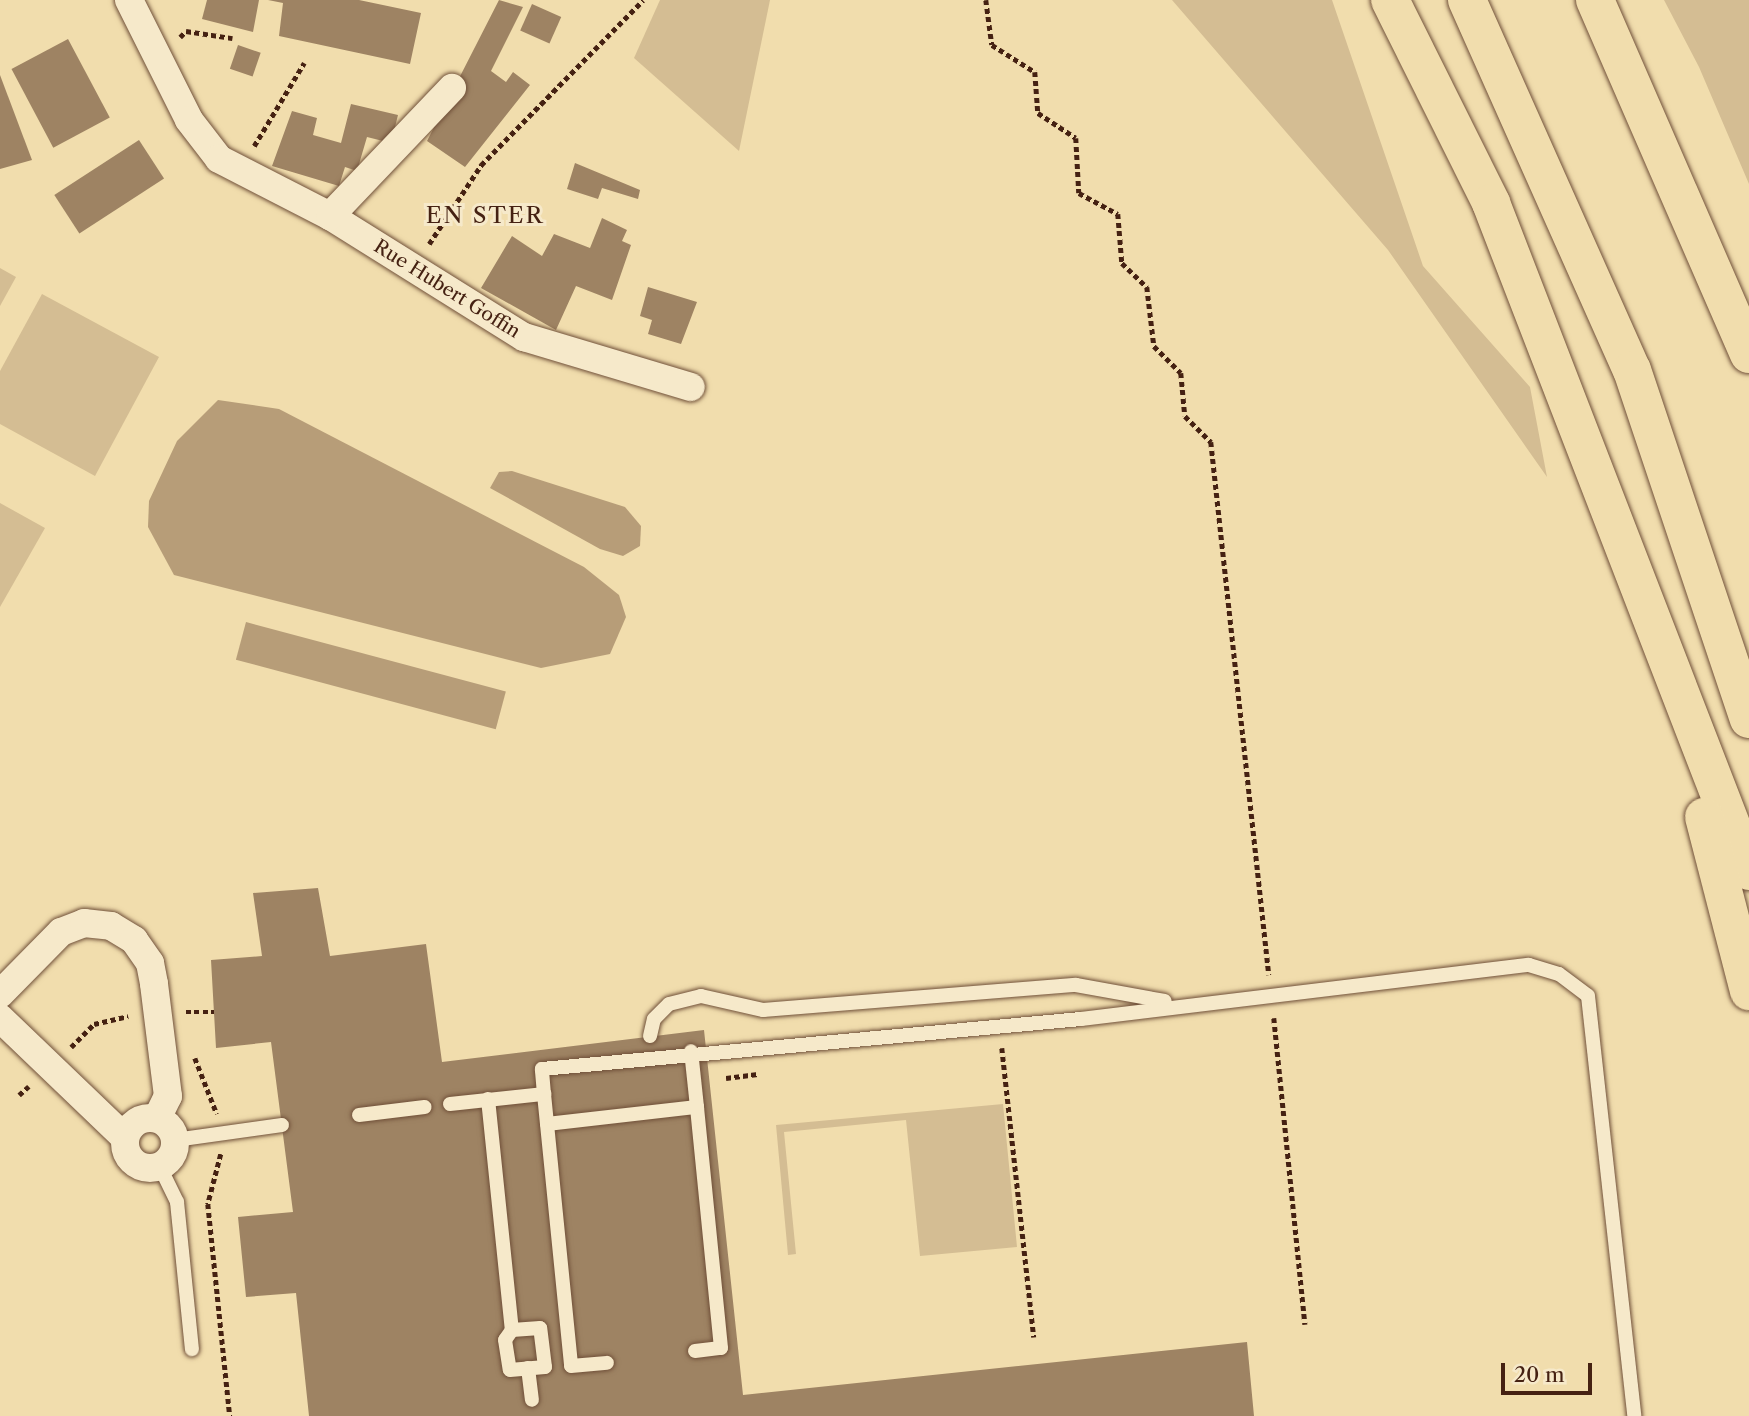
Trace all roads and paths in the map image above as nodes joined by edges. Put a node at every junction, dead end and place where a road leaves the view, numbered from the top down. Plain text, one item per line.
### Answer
1 (129, 0) edge
2 (643, 0) edge
3 (986, 0) edge
4 (1390, 0) edge
5 (1467, 0) edge
6 (1595, 0) edge
7 (232, 38) dead end
8 (158, 59) junction
9 (304, 63) dead end
10 (452, 88) dead end
11 (238, 169) junction
12 (330, 216) junction
13 (413, 268) junction
14 (1749, 354) edge
15 (691, 387) dead end
16 (1650, 612) junction
17 (1749, 719) edge
18 (1749, 871) edge
19 (1749, 991) edge
20 (1271, 992) junction
21 (0, 994) edge
22 (1177, 1003) junction
23 (214, 1012) dead end
24 (157, 1014) junction
25 (0, 1018) edge
26 (650, 1036) dead end
27 (1002, 1047) dead end
28 (691, 1051) junction
29 (49, 1067) junction
30 (544, 1094) junction
31 (19, 1096) dead end
32 (488, 1099) junction
33 (450, 1104) dead end
34 (425, 1107) dead end
35 (697, 1107) junction
36 (359, 1115) dead end
37 (157, 1119) junction
38 (547, 1124) junction
39 (282, 1125) dead end
40 (125, 1139) junction
41 (175, 1140) junction
42 (160, 1167) junction
43 (1305, 1324) dead end
44 (512, 1330) junction
45 (1034, 1337) dead end
46 (192, 1349) dead end
47 (695, 1351) dead end
48 (607, 1363) dead end
49 (528, 1368) junction
50 (532, 1400) dead end
51 (1634, 1416) edge

1 - 8 street, Rue Hubert Goffin
2 - 13 path
3 - 20 path
4 - 16 highway
5 - 17 highway
6 - 14 highway
7 - 8 path
8 - 11 street, Rue Hubert Goffin
9 - 11 path
10 - 12 street
11 - 12 street, Rue Hubert Goffin
12 - 13 street, Rue Hubert Goffin
13 - 15 street, Rue Hubert Goffin
16 - 18 highway
16 - 19 highway
20 - 22 lane
20 - 43 path
20 - 51 lane
21 - 24 street
22 - 26 lane
22 - 28 lane
23 - 24 path
24 - 29 path
24 - 37 street
25 - 29 street
27 - 45 path
28 - 30 lane
28 - 35 lane
29 - 31 path
29 - 40 street
30 - 32 lane
30 - 38 lane
32 - 33 lane
32 - 44 lane
34 - 36 lane
35 - 38 lane
35 - 47 lane
37 - 40 street
37 - 41 street
38 - 48 lane
39 - 41 lane
40 - 42 street
41 - 42 street
42 - 46 lane
44 - 49 lane
44 - 49 lane
49 - 50 lane

